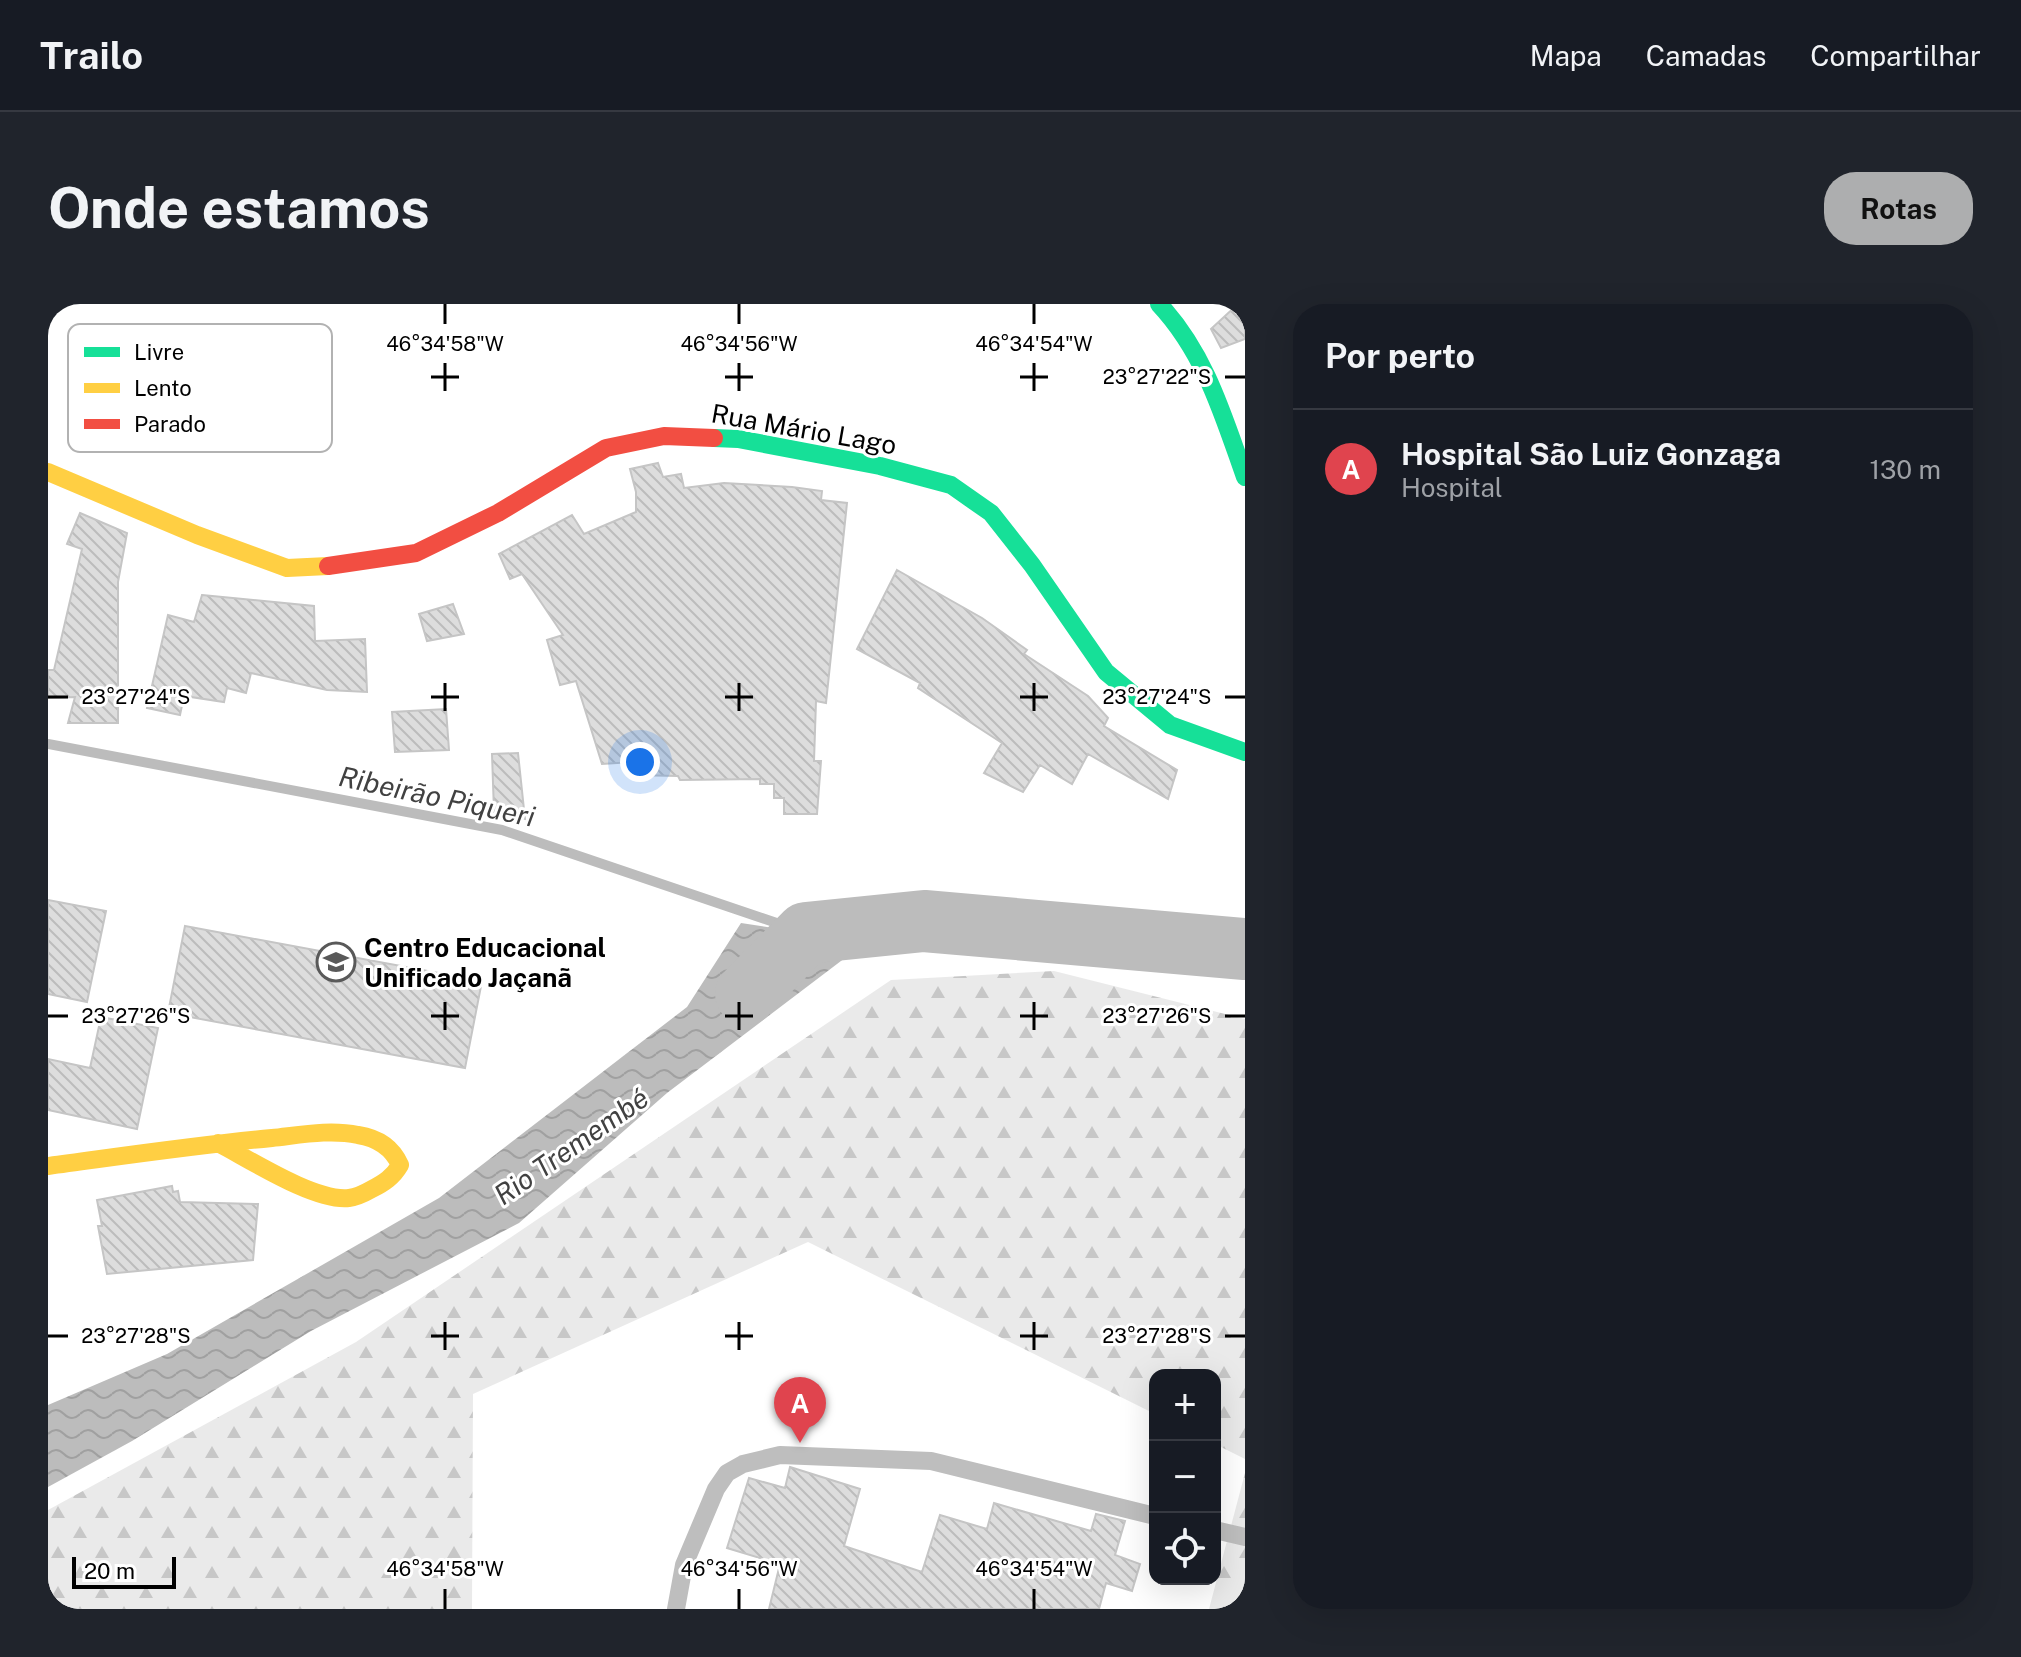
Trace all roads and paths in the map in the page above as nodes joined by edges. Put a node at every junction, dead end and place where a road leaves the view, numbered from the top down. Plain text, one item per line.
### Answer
1 (1159, 304) edge
2 (48, 472) edge
3 (1245, 477) edge
4 (1245, 752) edge
5 (218, 1143) junction
6 (48, 1166) edge
7 (1149, 1515) edge
8 (1221, 1531) edge
9 (1245, 1537) edge
10 (676, 1609) edge

1 - 3 street
2 - 4 street, Rua Mário Lago
5 - 5 street
5 - 6 street
7 - 10 lane
8 - 9 lane

